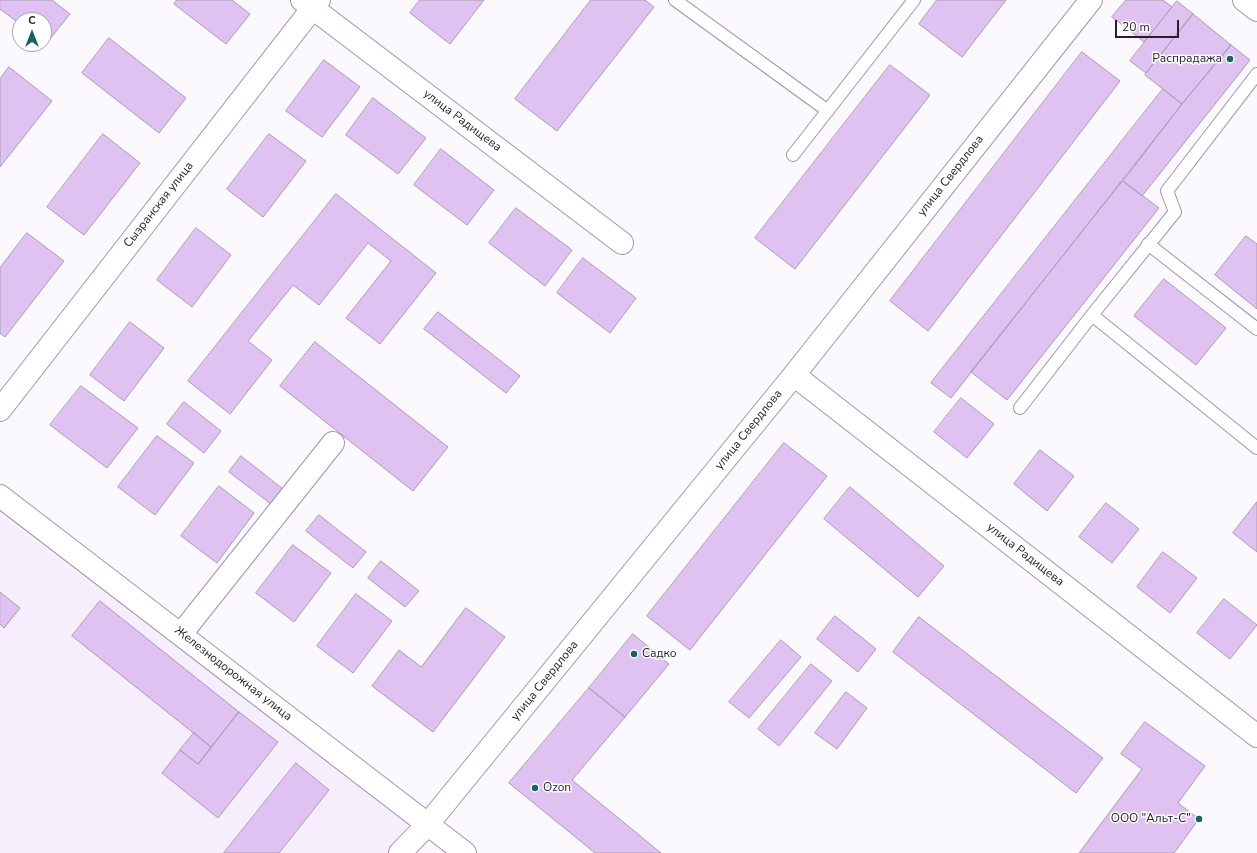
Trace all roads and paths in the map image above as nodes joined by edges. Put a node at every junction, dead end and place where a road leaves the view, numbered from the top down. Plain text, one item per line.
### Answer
1 (675, 0) edge
2 (914, 0) edge
3 (1091, 0) edge
4 (1244, 0) edge
5 (311, 3) edge
6 (1257, 10) edge
7 (1257, 74) edge
8 (828, 111) junction
9 (793, 155) dead end
10 (622, 243) dead end
11 (1148, 244) junction
12 (1092, 315) junction
13 (1257, 329) edge
14 (794, 375) junction
15 (1020, 408) dead end
16 (0, 410) edge
17 (333, 443) dead end
18 (1257, 448) edge
19 (0, 496) edge
20 (181, 634) junction
21 (1257, 736) edge
22 (428, 824) junction
23 (400, 853) edge
24 (465, 853) edge

1 - 8 lane
2 - 8 lane
3 - 14 street, улица Свердлова
4 - 6 street
5 - 10 street, улица Радищева
5 - 16 street, Сызранская улица
7 - 11 lane
8 - 9 lane
11 - 12 lane
11 - 13 lane
12 - 15 lane
12 - 18 lane
14 - 21 street, улица Радищева
14 - 22 street, улица Свердлова
17 - 20 street
19 - 20 street, Железнодорожная улица
20 - 22 street, Железнодорожная улица
22 - 23 street, улица Свердлова
22 - 24 street, Железнодорожная улица

